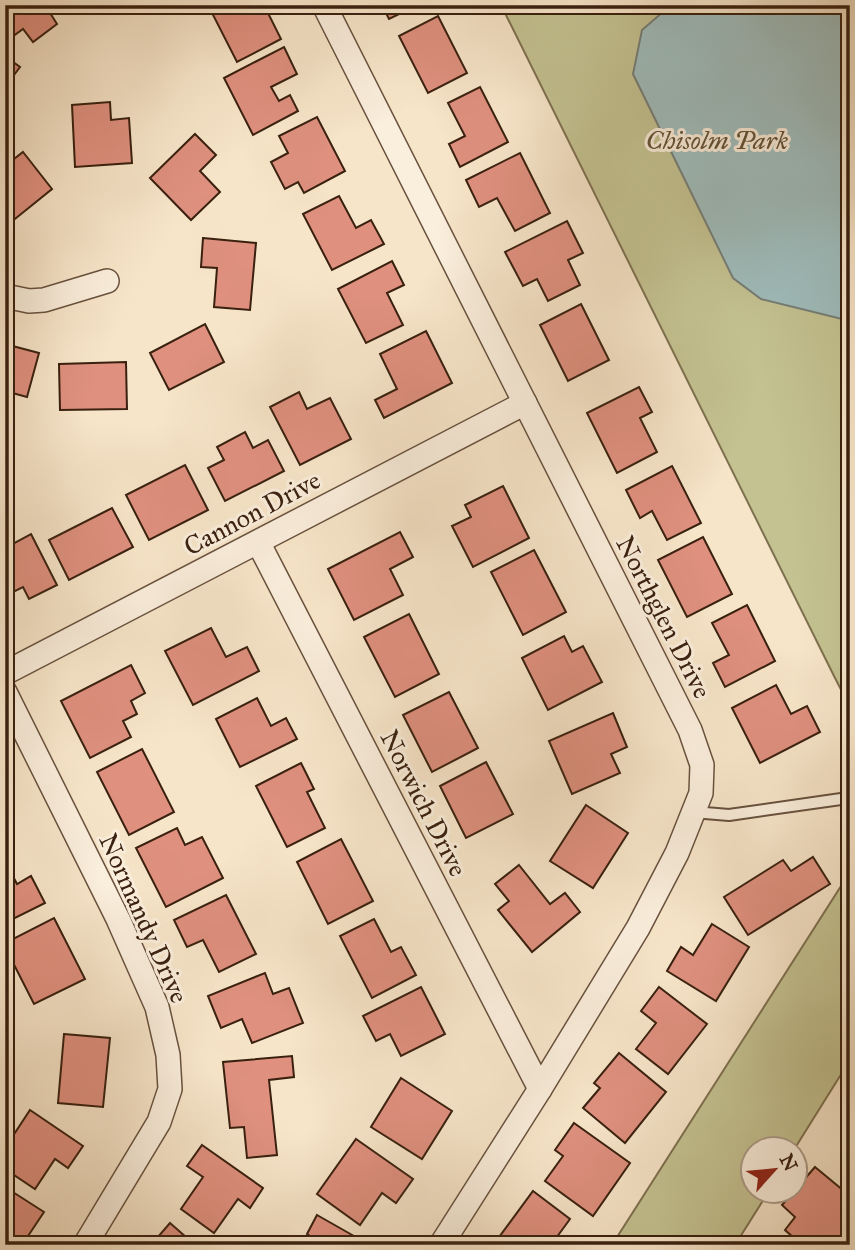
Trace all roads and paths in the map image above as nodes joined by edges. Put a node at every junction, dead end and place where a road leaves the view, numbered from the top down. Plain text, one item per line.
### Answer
1 (324, 5) edge
2 (107, 281) dead end
3 (5, 296) edge
4 (525, 403) junction
5 (257, 542) junction
6 (5, 673) edge
7 (5, 692) edge
8 (849, 798) edge
9 (693, 812) junction
10 (540, 1089) junction
11 (85, 1245) edge
12 (441, 1245) edge

1 - 4 street, Northglen Drive
2 - 3 street
4 - 5 street, Cannon Drive
4 - 9 street, Northglen Drive
5 - 6 street, Cannon Drive
5 - 10 street, Norwich Drive
7 - 11 street, Normandy Drive
8 - 9 lane
9 - 10 street, Northglen Drive
10 - 12 street, Northglen Drive

